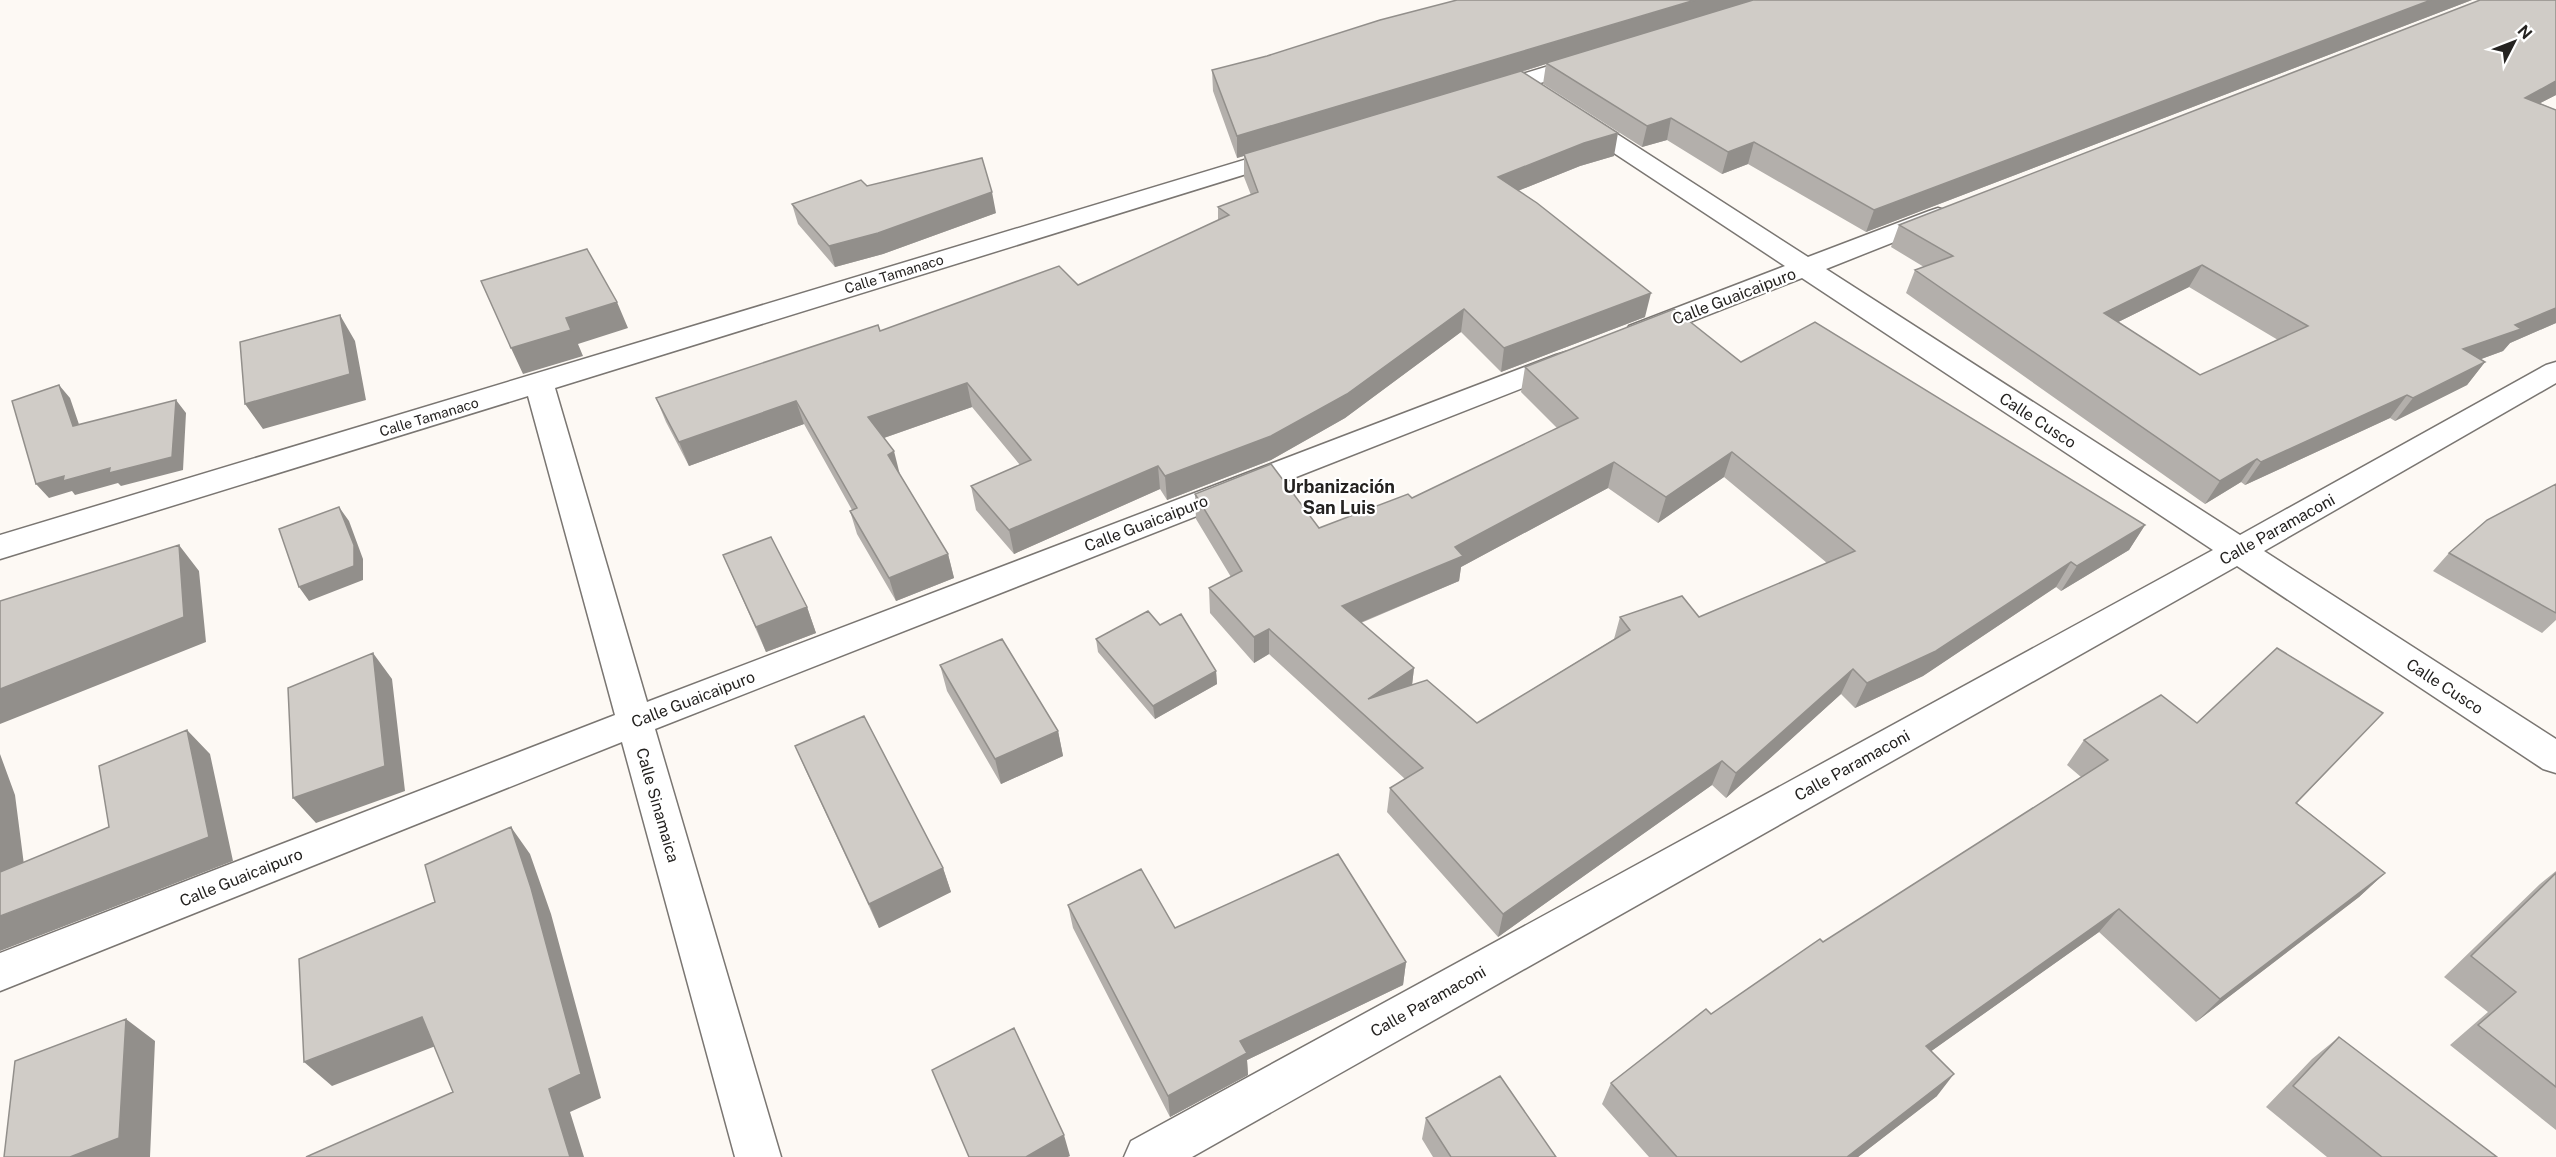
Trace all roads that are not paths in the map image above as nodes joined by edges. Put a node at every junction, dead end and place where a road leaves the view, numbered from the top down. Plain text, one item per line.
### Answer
1 (1610, 55) edge
2 (1521, 82) junction
3 (1464, 100) edge
4 (1315, 145) edge
5 (1961, 207) edge
6 (1806, 268) junction
7 (2556, 370) edge
8 (539, 384) junction
9 (0, 547) edge
10 (2238, 551) junction
11 (635, 722) junction
12 (2556, 758) edge
13 (0, 972) edge
14 (758, 1157) edge
15 (1148, 1157) edge

1 - 2 street
2 - 3 street
2 - 6 street, Calle Cusco
4 - 8 street, Calle Tamanaco
5 - 6 street, Calle Guaicaipuro
6 - 10 street, Calle Cusco
6 - 11 street, Calle Guaicaipuro
7 - 10 street, Calle Paramaconi
8 - 9 street, Calle Tamanaco
8 - 11 street, Calle Sinamaica
10 - 12 street, Calle Cusco
10 - 15 street, Calle Paramaconi
11 - 13 street, Calle Guaicaipuro
11 - 14 street, Calle Sinamaica

